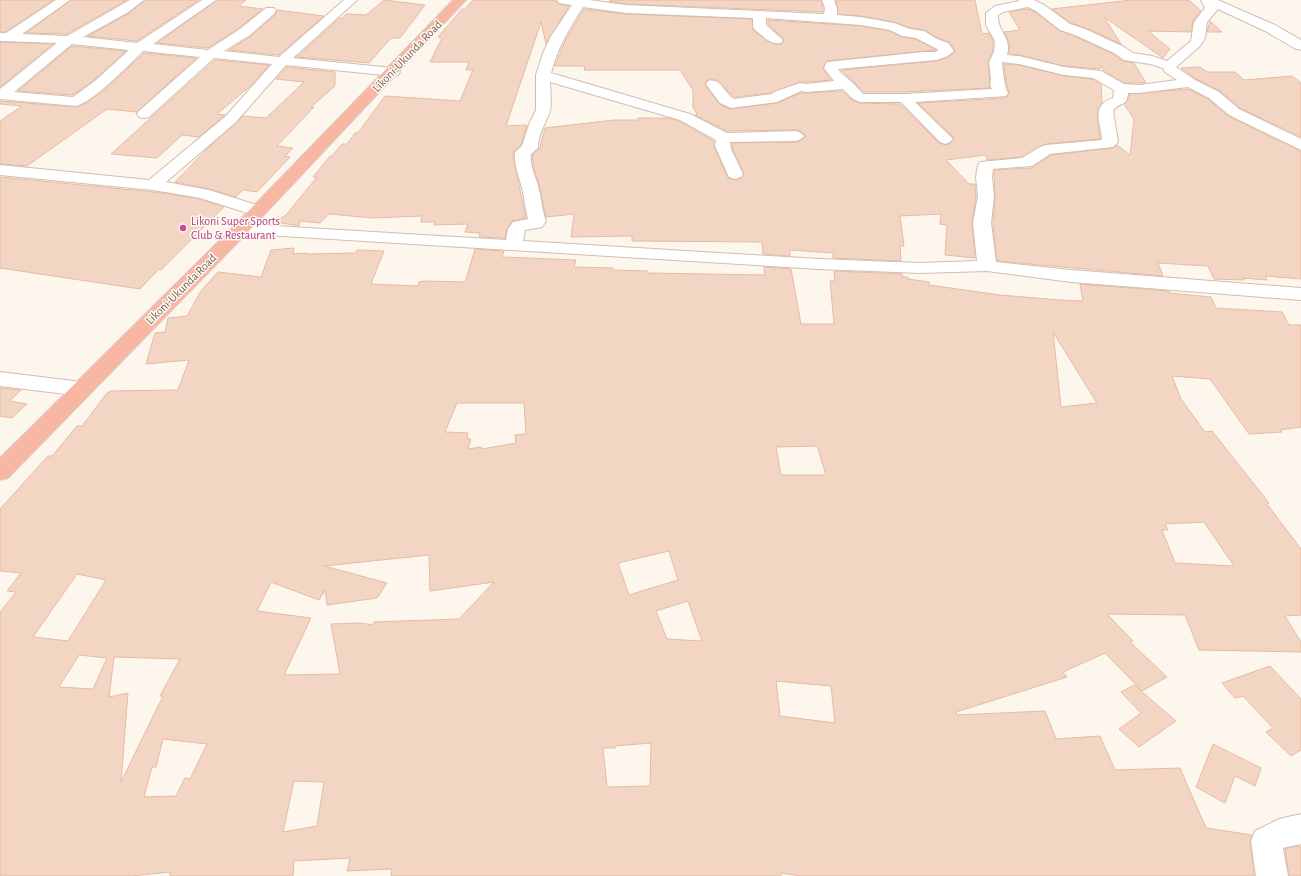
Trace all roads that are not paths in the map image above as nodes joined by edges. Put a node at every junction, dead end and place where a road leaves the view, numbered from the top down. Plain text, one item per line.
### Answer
1 (64, 0) edge
2 (138, 0) edge
3 (210, 0) edge
4 (352, 0) edge
5 (460, 0) edge
6 (563, 0) edge
7 (828, 0) edge
8 (1207, 0) edge
9 (1027, 1) edge
10 (580, 2) junction
11 (600, 2) edge
12 (736, 2) dead end
13 (270, 11) dead end
14 (745, 15) junction
15 (760, 16) junction
16 (830, 19) junction
17 (4, 37) edge
18 (69, 40) junction
19 (776, 40) dead end
20 (141, 46) junction
21 (1301, 46) edge
22 (212, 54) junction
23 (999, 58) junction
24 (283, 60) junction
25 (1169, 66) junction
26 (392, 72) junction
27 (543, 75) junction
28 (1190, 83) junction
29 (713, 84) dead end
30 (846, 84) junction
31 (1121, 88) junction
32 (1, 95) edge
33 (905, 98) junction
34 (144, 114) dead end
35 (796, 136) dead end
36 (724, 138) junction
37 (945, 139) dead end
38 (1301, 145) edge
39 (0, 170) edge
40 (735, 174) dead end
41 (153, 185) junction
42 (257, 211) junction
43 (241, 229) junction
44 (513, 245) junction
45 (987, 266) junction
46 (1301, 294) edge
47 (0, 379) edge
48 (82, 389) junction
49 (0, 472) edge
50 (1301, 829) edge
51 (1272, 876) edge

1 - 17 street
2 - 18 street
3 - 20 street
4 - 24 street
5 - 26 highway, Likoni-Ukunda Road
6 - 10 street
7 - 16 street
8 - 21 street
8 - 25 street
9 - 23 street
9 - 25 street
10 - 11 street
10 - 27 street
11 - 14 street
12 - 14 street
13 - 22 street
14 - 15 street
15 - 16 street
15 - 19 street
16 - 30 street
17 - 18 street
18 - 20 street
18 - 32 street
20 - 22 street
20 - 32 street
22 - 24 street
22 - 34 street
23 - 31 street
23 - 33 street
24 - 26 street
24 - 41 street
25 - 28 street
26 - 42 highway, Likoni-Ukunda Road
27 - 36 street
27 - 44 street
28 - 31 street
28 - 38 street
29 - 30 street
30 - 33 street
31 - 45 street
33 - 37 street
35 - 36 street
36 - 40 street
39 - 41 street
41 - 42 street
42 - 43 highway, Likoni-Ukunda Road
43 - 44 street
43 - 48 highway, Likoni-Ukunda Road
44 - 45 street
45 - 46 street
47 - 48 street
48 - 49 highway, Likoni-Ukunda Road
50 - 51 street

